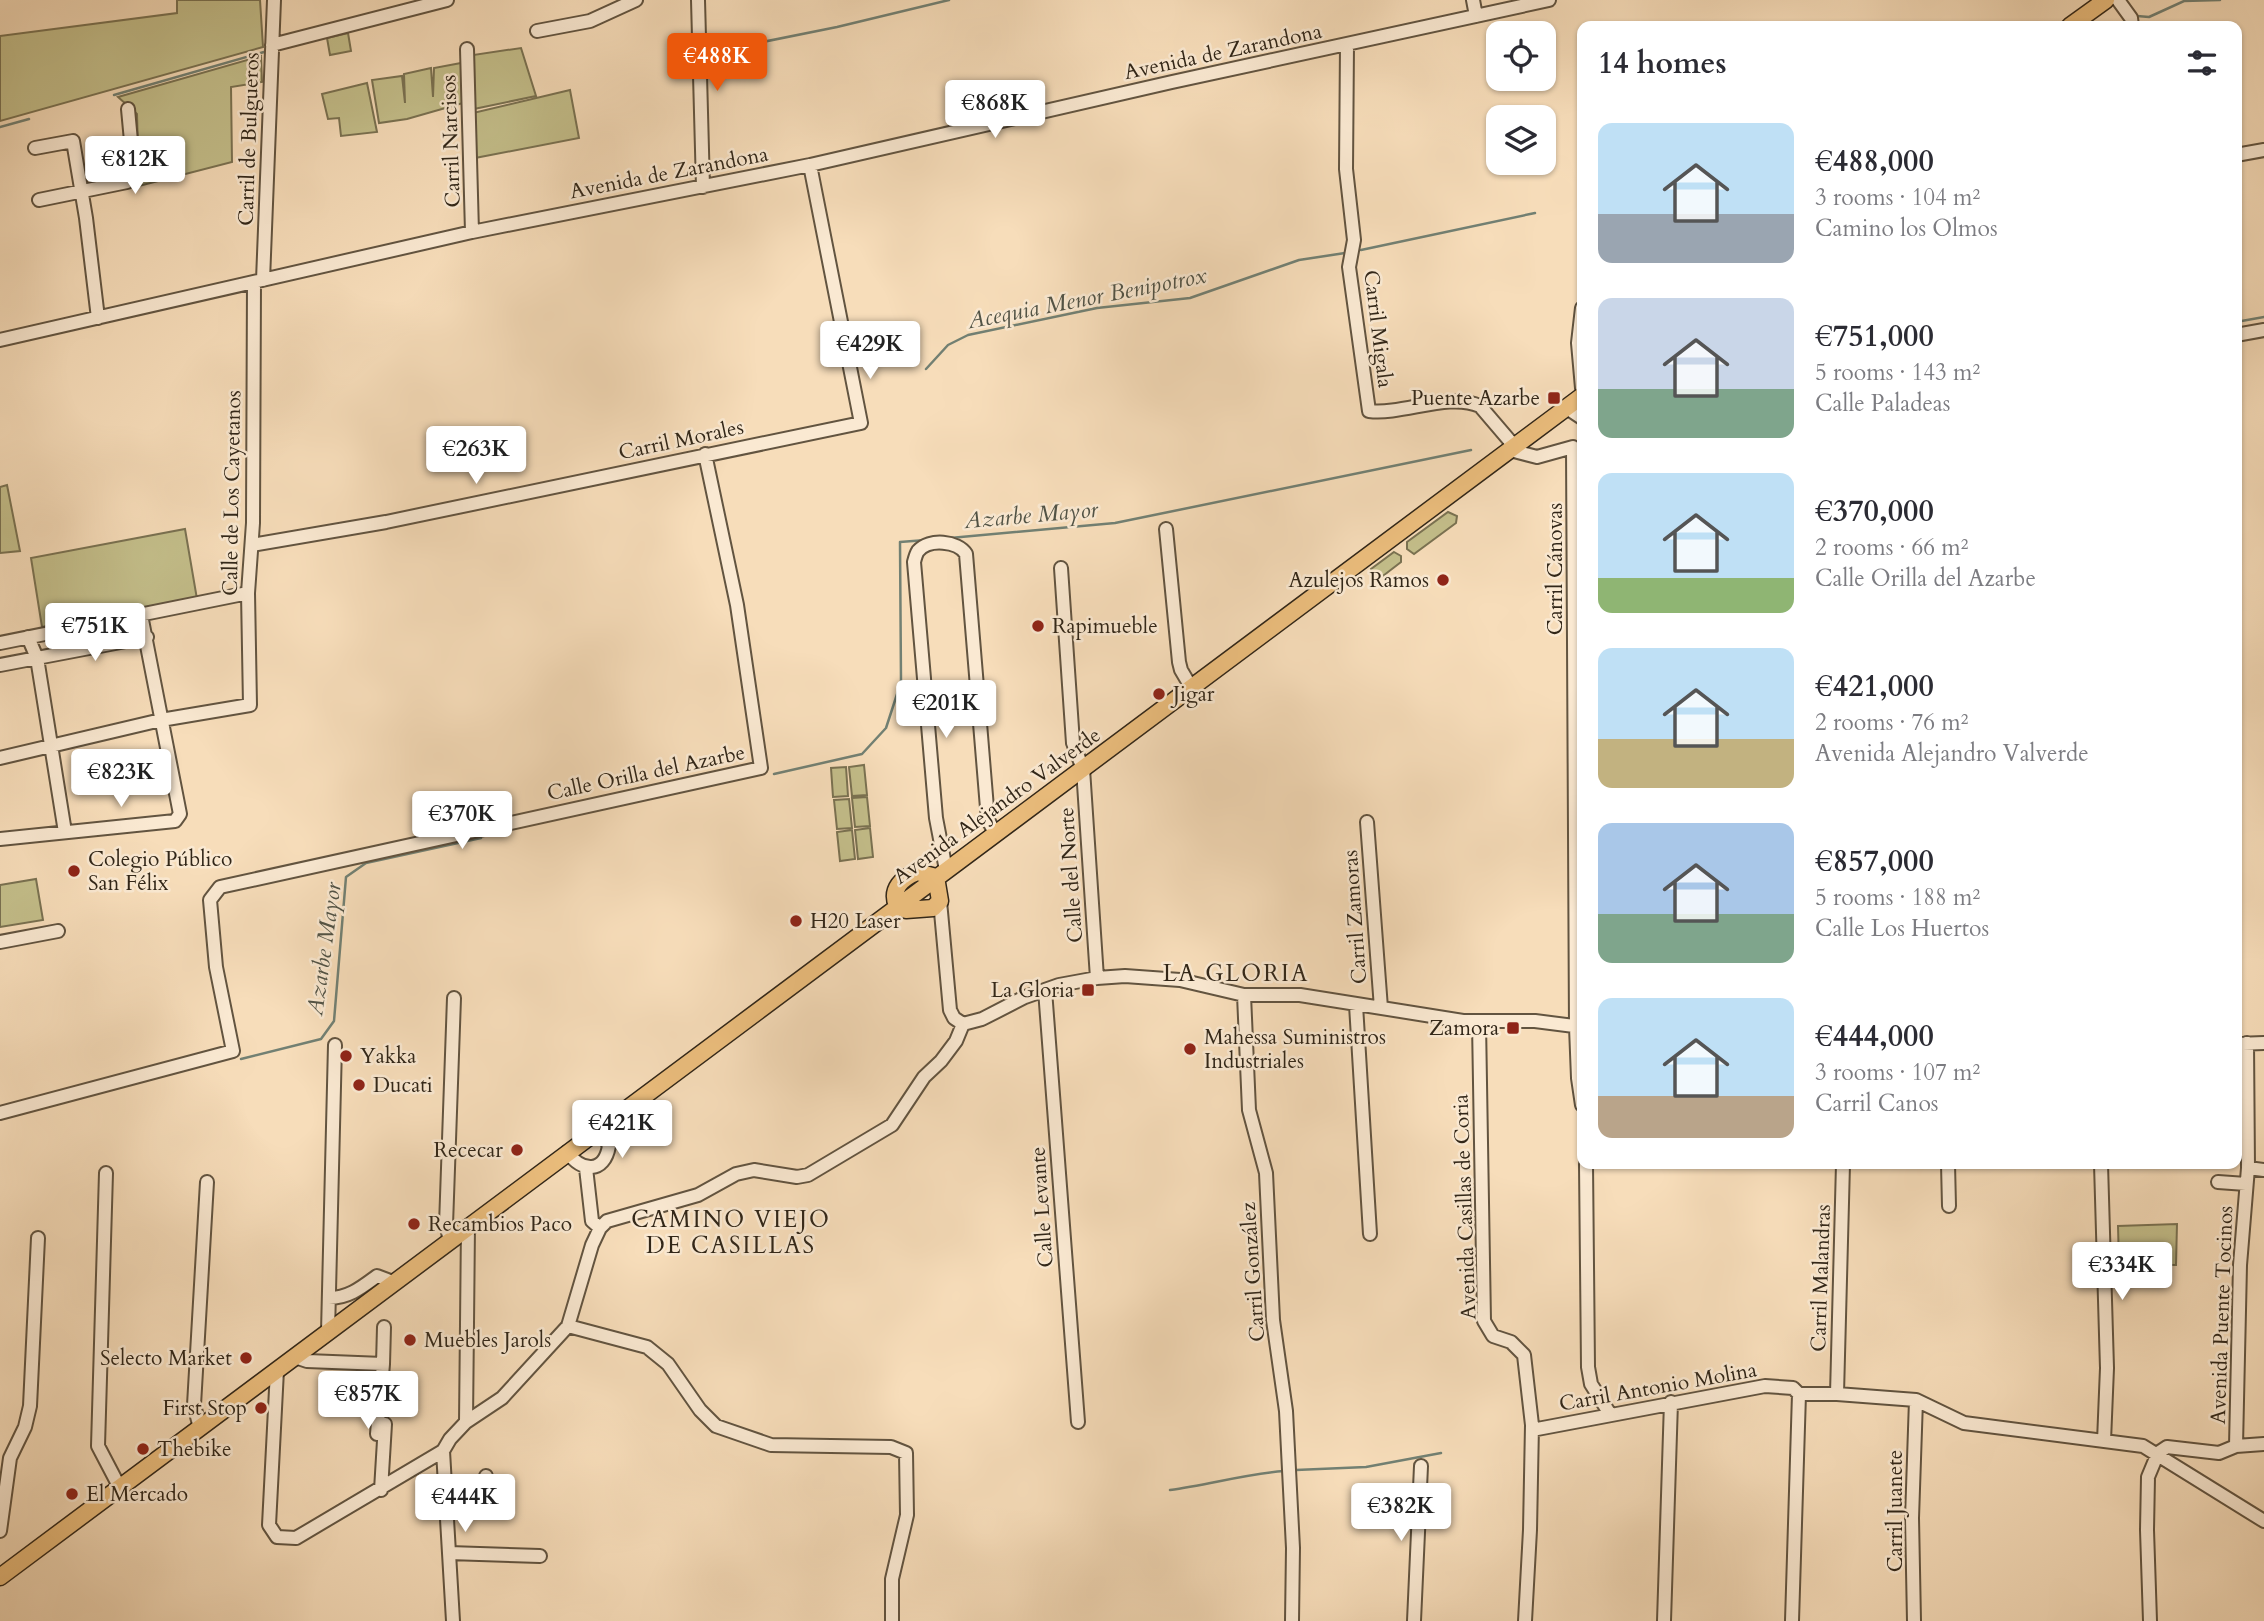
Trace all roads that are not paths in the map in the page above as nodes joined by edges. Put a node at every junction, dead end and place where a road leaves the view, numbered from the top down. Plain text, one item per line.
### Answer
1 (274, 0) edge
2 (447, 0) edge
3 (636, 0) edge
4 (698, 0) edge
5 (1473, 0) edge
6 (1549, 0) edge
7 (2091, 0) edge
8 (2106, 0) edge
9 (2118, 0) edge
10 (1476, 16) junction
11 (2074, 21) edge
12 (2076, 21) edge
13 (2131, 21) edge
14 (537, 31) dead end
15 (272, 45) junction
16 (1347, 45) junction
17 (467, 49) dead end
18 (128, 109) dead end
19 (35, 148) dead end
20 (2264, 150) edge
21 (2242, 154) edge
22 (810, 165) junction
23 (703, 187) junction
24 (81, 192) junction
25 (38, 200) dead end
26 (472, 232) junction
27 (259, 281) junction
28 (98, 318) junction
29 (2264, 330) edge
30 (2242, 334) edge
31 (0, 340) edge
32 (1577, 401) edge
33 (1567, 408) junction
34 (1577, 415) edge
35 (1512, 448) junction
36 (705, 454) junction
37 (1167, 529) dead end
38 (252, 545) junction
39 (1060, 568) dead end
40 (248, 593) junction
41 (141, 615) junction
42 (28, 637) junction
43 (147, 637) junction
44 (0, 643) edge
45 (37, 657) junction
46 (0, 665) edge
47 (1191, 687) junction
48 (161, 720) junction
49 (52, 744) junction
50 (0, 758) edge
51 (1083, 769) junction
52 (1367, 822) dead end
53 (65, 832) junction
54 (995, 833) junction
55 (1577, 834) edge
56 (0, 839) edge
57 (941, 873) junction
58 (940, 901) junction
59 (897, 906) junction
60 (923, 911) junction
61 (942, 922) junction
62 (58, 930) dead end
63 (0, 942) edge
64 (1097, 978) junction
65 (1045, 990) junction
66 (1244, 995) junction
67 (454, 998) dead end
68 (1356, 1005) junction
69 (1381, 1008) junction
70 (1479, 1023) junction
71 (963, 1024) junction
72 (1577, 1027) edge
73 (2264, 1043) edge
74 (2242, 1044) edge
75 (335, 1045) dead end
76 (2242, 1111) edge
77 (0, 1112) edge
78 (600, 1128) junction
79 (567, 1152) junction
80 (586, 1167) junction
81 (2248, 1168) junction
82 (1586, 1169) edge
83 (1843, 1169) edge
84 (1948, 1169) edge
85 (2101, 1169) edge
86 (2264, 1170) edge
87 (106, 1173) dead end
88 (207, 1182) dead end
89 (2218, 1182) dead end
90 (2246, 1185) junction
91 (1949, 1206) dead end
92 (468, 1226) junction
93 (600, 1228) junction
94 (1370, 1234) dead end
95 (38, 1238) dead end
96 (450, 1240) junction
97 (393, 1282) junction
98 (329, 1298) junction
99 (568, 1326) junction
100 (384, 1327) dead end
101 (328, 1332) junction
102 (295, 1357) junction
103 (277, 1370) junction
104 (385, 1370) junction
105 (1799, 1394) junction
106 (1838, 1394) junction
107 (1916, 1400) junction
108 (1671, 1402) junction
109 (1610, 1414) junction
110 (466, 1422) junction
111 (1078, 1422) dead end
112 (200, 1428) junction
113 (1532, 1430) junction
114 (377, 1434) dead end
115 (2104, 1441) junction
116 (2264, 1444) edge
117 (2236, 1446) junction
118 (443, 1451) junction
119 (2158, 1453) junction
120 (1420, 1466) dead end
121 (486, 1476) dead end
122 (121, 1488) junction
123 (381, 1490) junction
124 (447, 1497) junction
125 (2264, 1521) edge
126 (0, 1531) edge
127 (449, 1553) junction
128 (540, 1556) dead end
129 (0, 1577) edge
130 (453, 1621) edge
131 (892, 1621) edge
132 (1292, 1621) edge
133 (1414, 1621) edge
134 (1525, 1621) edge
135 (1664, 1621) edge
136 (1791, 1621) edge
137 (1914, 1621) edge
138 (2150, 1621) edge

1 - 15 street, Carril de Bulgueros
2 - 15 street
3 - 14 street
4 - 23 street
5 - 10 street
6 - 10 street, Avenida de Zarandona
7 - 11 street
8 - 12 main road
9 - 13 street
10 - 16 street, Avenida de Zarandona
15 - 27 street, Carril de Bulgueros
16 - 22 street, Avenida de Zarandona
16 - 35 street, Carril Migala
17 - 26 street, Carril Narcisos
18 - 24 street
19 - 24 street
20 - 21 street
22 - 23 street, Avenida de Zarandona
22 - 36 street, Carril Morales
23 - 26 street, Avenida de Zarandona
24 - 25 street
24 - 28 street
26 - 27 street, Avenida de Zarandona
27 - 28 street, Avenida de Zarandona
27 - 38 street, Calle de Los Cayetanos
28 - 31 street, Avenida de Zarandona
29 - 30 street
32 - 33 main road
33 - 34 street
33 - 35 main road, Avenida Alejandro Valverde
35 - 47 main road, Avenida Alejandro Valverde
35 - 55 street, Carril Cánovas
36 - 38 street, Carril Morales
36 - 77 street, Calle Orilla del Azarbe
37 - 47 street
38 - 40 street, Calle de Los Cayetanos
39 - 51 street, Calle del Norte
40 - 41 street
40 - 48 street, Calle de Los Cayetanos
41 - 42 street
41 - 43 street
42 - 44 street
42 - 45 street
43 - 45 street
43 - 48 street
45 - 46 street
45 - 49 street
47 - 51 main road, Avenida Alejandro Valverde
48 - 49 street
48 - 53 street
49 - 50 street
49 - 53 street
51 - 54 main road, Avenida Alejandro Valverde
51 - 64 street, Calle del Norte
52 - 69 street, Carril Zamoras
53 - 56 street
54 - 57 main road, Avenida Alejandro Valverde
54 - 57 street
57 - 58 main road
57 - 59 main road, Avenida Alejandro Valverde
58 - 60 main road
58 - 61 street
59 - 60 main road
59 - 78 main road, Avenida Alejandro Valverde
60 - 61 street
61 - 71 street
62 - 63 street
64 - 65 street
64 - 66 street
65 - 71 street
65 - 111 street, Calle Levante
66 - 68 street
66 - 132 street, Carril González
67 - 96 street
68 - 69 street
68 - 94 street
69 - 70 street
70 - 72 street
70 - 113 street, Avenida Casillas de Coria
71 - 93 street
73 - 74 street
74 - 76 street, Avenida Puente Tocinos
75 - 98 street
76 - 81 street, Avenida Puente Tocinos
78 - 79 main road, Avenida Alejandro Valverde
78 - 80 street
79 - 80 street
79 - 92 main road, Avenida Alejandro Valverde
80 - 93 street
81 - 86 street
81 - 90 street, Avenida Puente Tocinos
82 - 109 street
83 - 106 street, Carril Malandras
84 - 91 street
85 - 115 street
87 - 122 street
88 - 112 street
89 - 90 street, Avenida Puente Tocinos
90 - 117 street, Avenida Puente Tocinos
92 - 96 main road, Avenida Alejandro Valverde
92 - 110 street
93 - 99 street
95 - 126 street
96 - 97 main road, Avenida Alejandro Valverde
97 - 98 street
97 - 101 main road, Avenida Alejandro Valverde
98 - 101 street
99 - 110 street
99 - 131 street
100 - 104 street
101 - 102 main road, Avenida Alejandro Valverde
102 - 103 main road, Avenida Alejandro Valverde
102 - 104 street
103 - 112 main road, Avenida Alejandro Valverde
103 - 123 street
104 - 114 street
104 - 123 street
105 - 106 street, Carril Antonio Molina
105 - 108 street, Carril Antonio Molina
105 - 136 street
106 - 107 street, Carril Antonio Molina
107 - 115 street, Carril Antonio Molina
107 - 137 street, Carril Juanete
108 - 109 street, Carril Antonio Molina
108 - 135 street
109 - 113 street, Carril Antonio Molina
110 - 118 street
112 - 122 main road, Avenida Alejandro Valverde
113 - 134 street, Avenida Casillas de Coria
115 - 119 street, Carril Antonio Molina
116 - 117 street
117 - 119 street
118 - 123 street
118 - 124 street
119 - 125 street
119 - 138 street
120 - 133 street
121 - 124 street
122 - 129 main road, Avenida Alejandro Valverde
124 - 127 street
127 - 128 street
127 - 130 street

